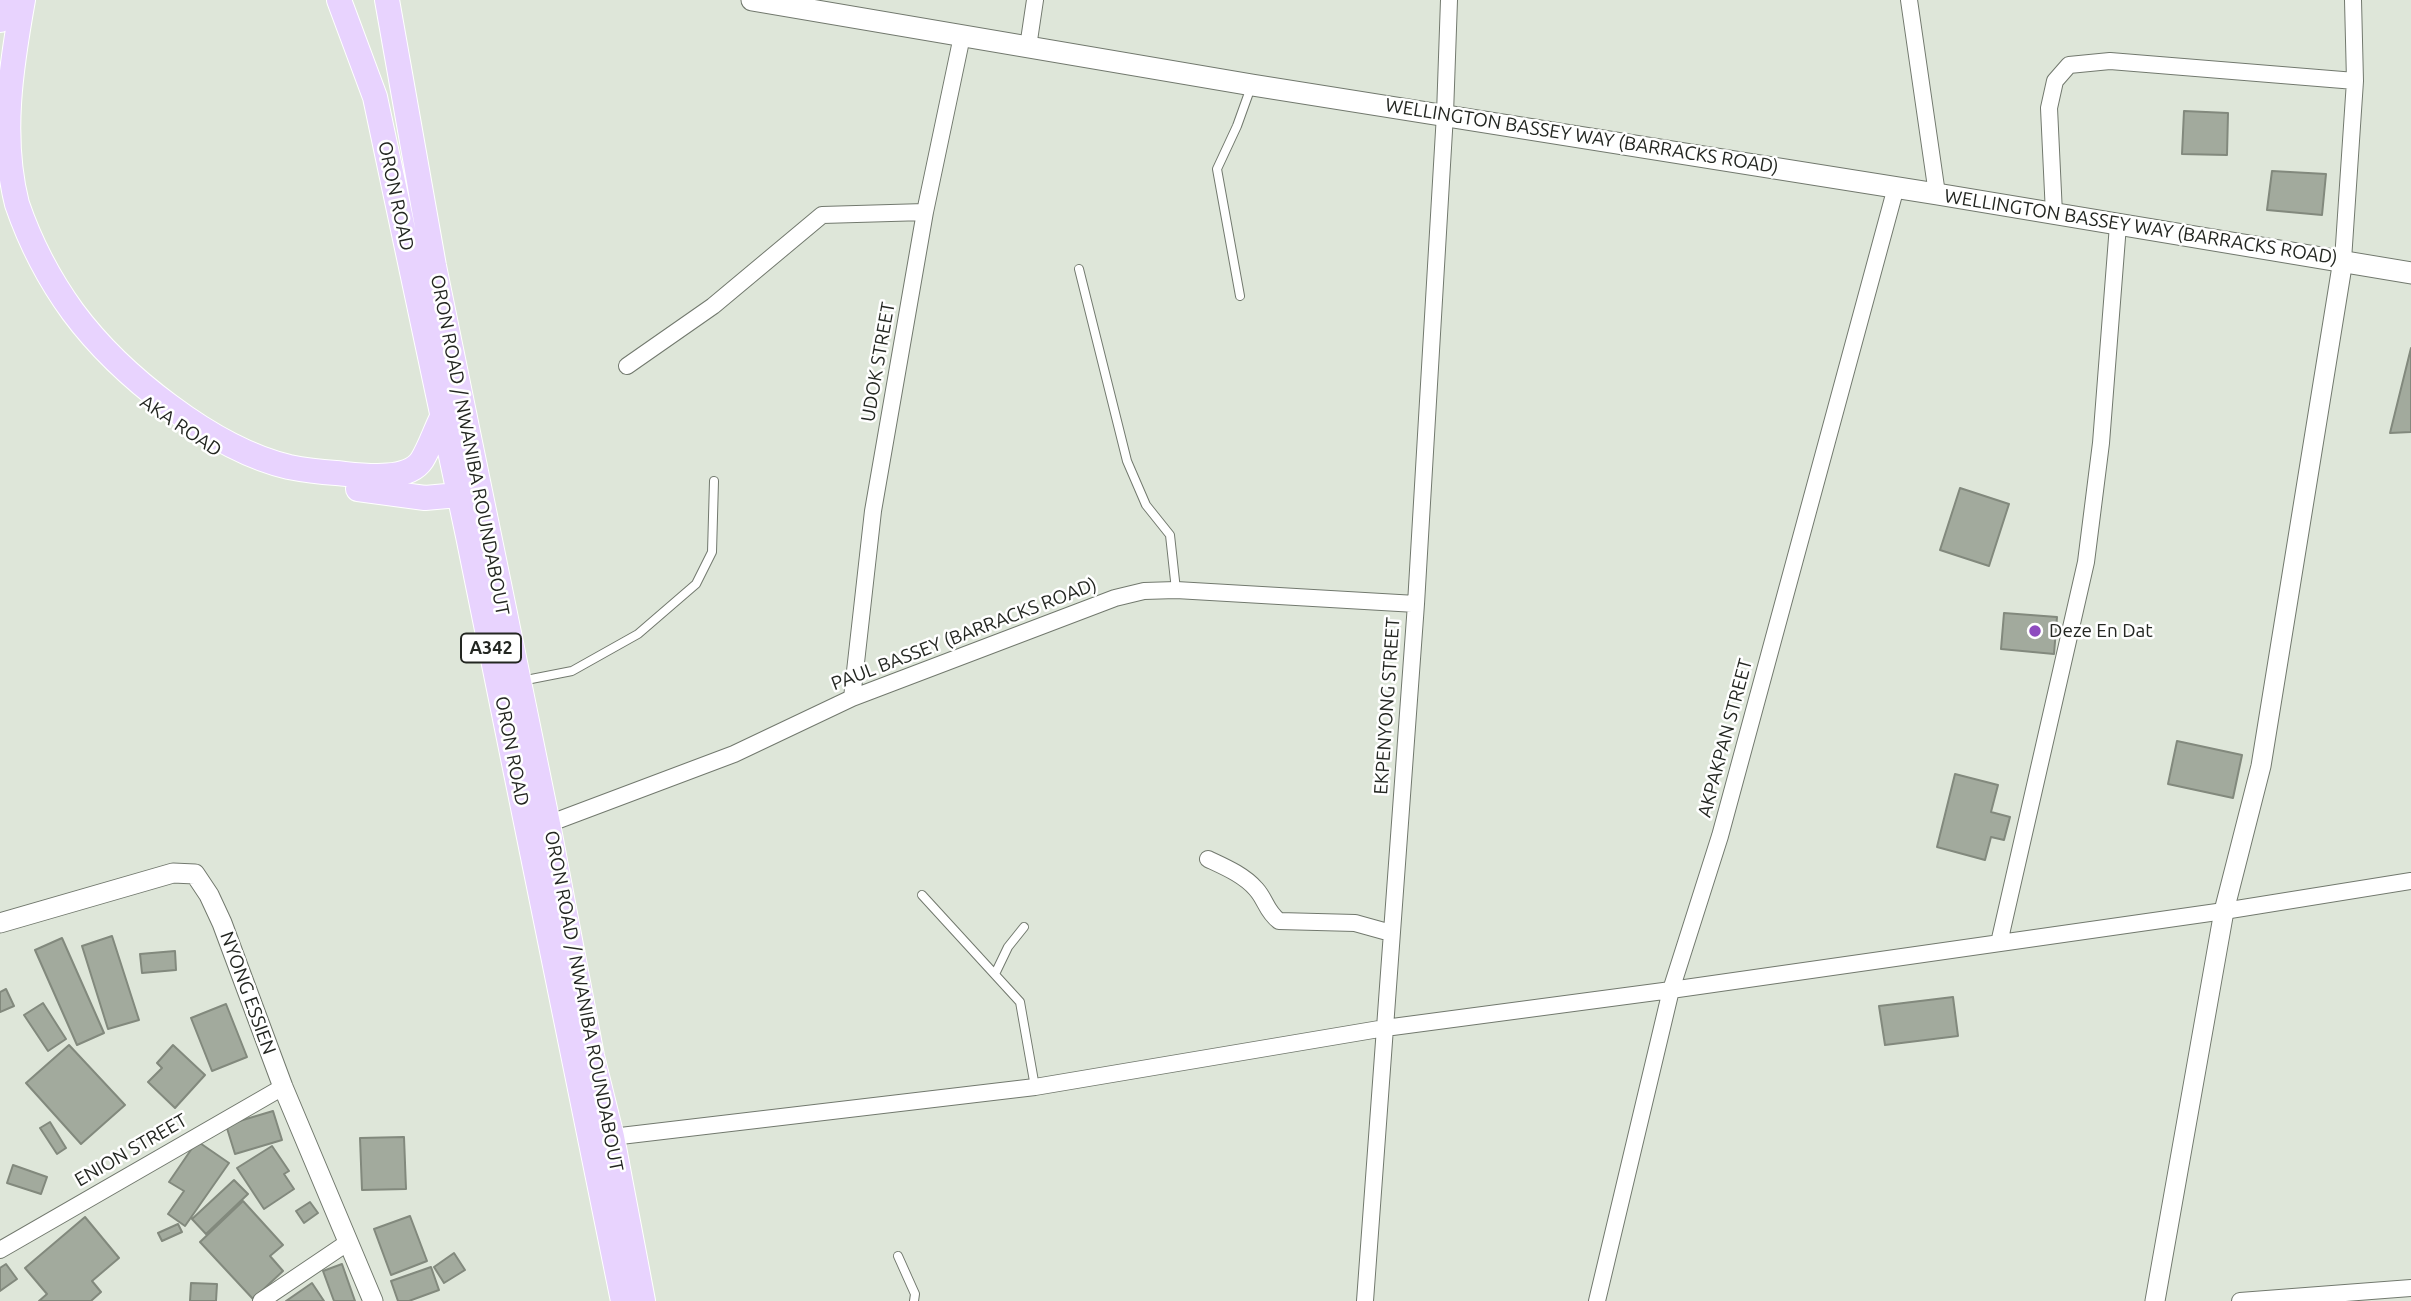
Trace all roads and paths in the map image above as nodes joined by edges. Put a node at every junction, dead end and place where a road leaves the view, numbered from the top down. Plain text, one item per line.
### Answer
1 (3, 0) edge
2 (23, 0) edge
3 (339, 0) edge
4 (387, 0) edge
5 (752, 0) edge
6 (1035, 0) edge
7 (1449, 0) edge
8 (1909, 0) edge
9 (2353, 0) edge
10 (0, 20) edge
11 (962, 36) junction
12 (1028, 47) junction
13 (2355, 81) junction
14 (1252, 85) junction
15 (1445, 114) junction
16 (1896, 187) junction
17 (1937, 194) junction
18 (0, 205) edge
19 (925, 212) junction
20 (2054, 214) junction
21 (2118, 225) junction
22 (2343, 260) junction
23 (1079, 269) dead end
24 (2411, 273) edge
25 (1240, 296) dead end
26 (627, 366) dead end
27 (442, 417) junction
28 (714, 481) dead end
29 (458, 495) junction
30 (1176, 590) junction
31 (1416, 604) junction
32 (518, 682) junction
33 (852, 698) junction
34 (548, 824) junction
35 (1208, 859) dead end
36 (2411, 881) edge
37 (922, 895) dead end
38 (2224, 911) junction
39 (0, 923) edge
40 (1024, 927) dead end
41 (1391, 933) junction
42 (1999, 943) junction
43 (995, 974) junction
44 (1671, 990) junction
45 (1385, 1028) junction
46 (283, 1087) junction
47 (1035, 1087) junction
48 (612, 1137) junction
49 (347, 1243) junction
50 (0, 1250) edge
51 (898, 1256) dead end
52 (2411, 1288) edge
53 (261, 1301) edge
54 (373, 1301) edge
55 (624, 1301) edge
56 (643, 1301) edge
57 (914, 1301) edge
58 (1365, 1301) edge
59 (1597, 1301) edge
60 (2155, 1301) edge
61 (2240, 1301) edge

1 - 10 highway
2 - 27 highway
3 - 27 highway, ORON ROAD / A342
4 - 32 highway, ORON ROAD / NWANIBA ROUNDABOUT / A342
5 - 11 main road, WELLINGTON BASSEY WAY (BARRACKS ROAD)
6 - 12 street
7 - 15 street, EKPENYONG STREET
8 - 17 street
9 - 13 street
11 - 12 main road, WELLINGTON BASSEY WAY (BARRACKS ROAD)
11 - 19 street, UDOK STREET
12 - 14 main road, WELLINGTON BASSEY WAY (BARRACKS ROAD)
13 - 20 street
13 - 22 street
14 - 15 main road, WELLINGTON BASSEY WAY (BARRACKS ROAD)
14 - 25 lane
15 - 16 main road, WELLINGTON BASSEY WAY (BARRACKS ROAD)
15 - 31 street, EKPENYONG STREET
16 - 17 main road, WELLINGTON BASSEY WAY (BARRACKS ROAD)
16 - 44 street, AKPAKPAN STREET
17 - 20 main road, WELLINGTON BASSEY WAY (BARRACKS ROAD)
18 - 29 highway, AKA ROAD
19 - 26 street
19 - 33 street, UDOK STREET
20 - 21 main road, WELLINGTON BASSEY WAY (BARRACKS ROAD)
21 - 22 main road, WELLINGTON BASSEY WAY (BARRACKS ROAD)
21 - 42 street
22 - 24 main road, WELLINGTON BASSEY WAY (BARRACKS ROAD)
22 - 38 street
23 - 30 lane
27 - 29 highway, ORON ROAD / A342
28 - 32 lane
29 - 55 highway, ORON ROAD / A342
30 - 31 street, PAUL BASSEY (BARRACKS ROAD)
30 - 33 street, PAUL BASSEY (BARRACKS ROAD)
31 - 41 street, EKPENYONG STREET
32 - 34 highway, ORON ROAD / NWANIBA ROUNDABOUT / A342
33 - 34 street, PAUL BASSEY (BARRACKS ROAD)
34 - 48 highway, ORON ROAD / NWANIBA ROUNDABOUT / A342
35 - 41 street
36 - 38 street
37 - 43 lane
38 - 42 street
38 - 60 street
39 - 46 street, NYONG ESSIEN
40 - 43 lane
41 - 45 street, EKPENYONG STREET
42 - 44 street
43 - 47 lane
44 - 45 street
44 - 59 street, AKPAKPAN STREET
45 - 47 street
45 - 58 street, EKPENYONG STREET
46 - 49 street, NYONG ESSIEN
46 - 50 street, ENION STREET
47 - 48 street
48 - 56 highway, ORON ROAD / NWANIBA ROUNDABOUT / A342
49 - 53 street
49 - 54 street, NYONG ESSIEN
51 - 57 lane
52 - 61 street

